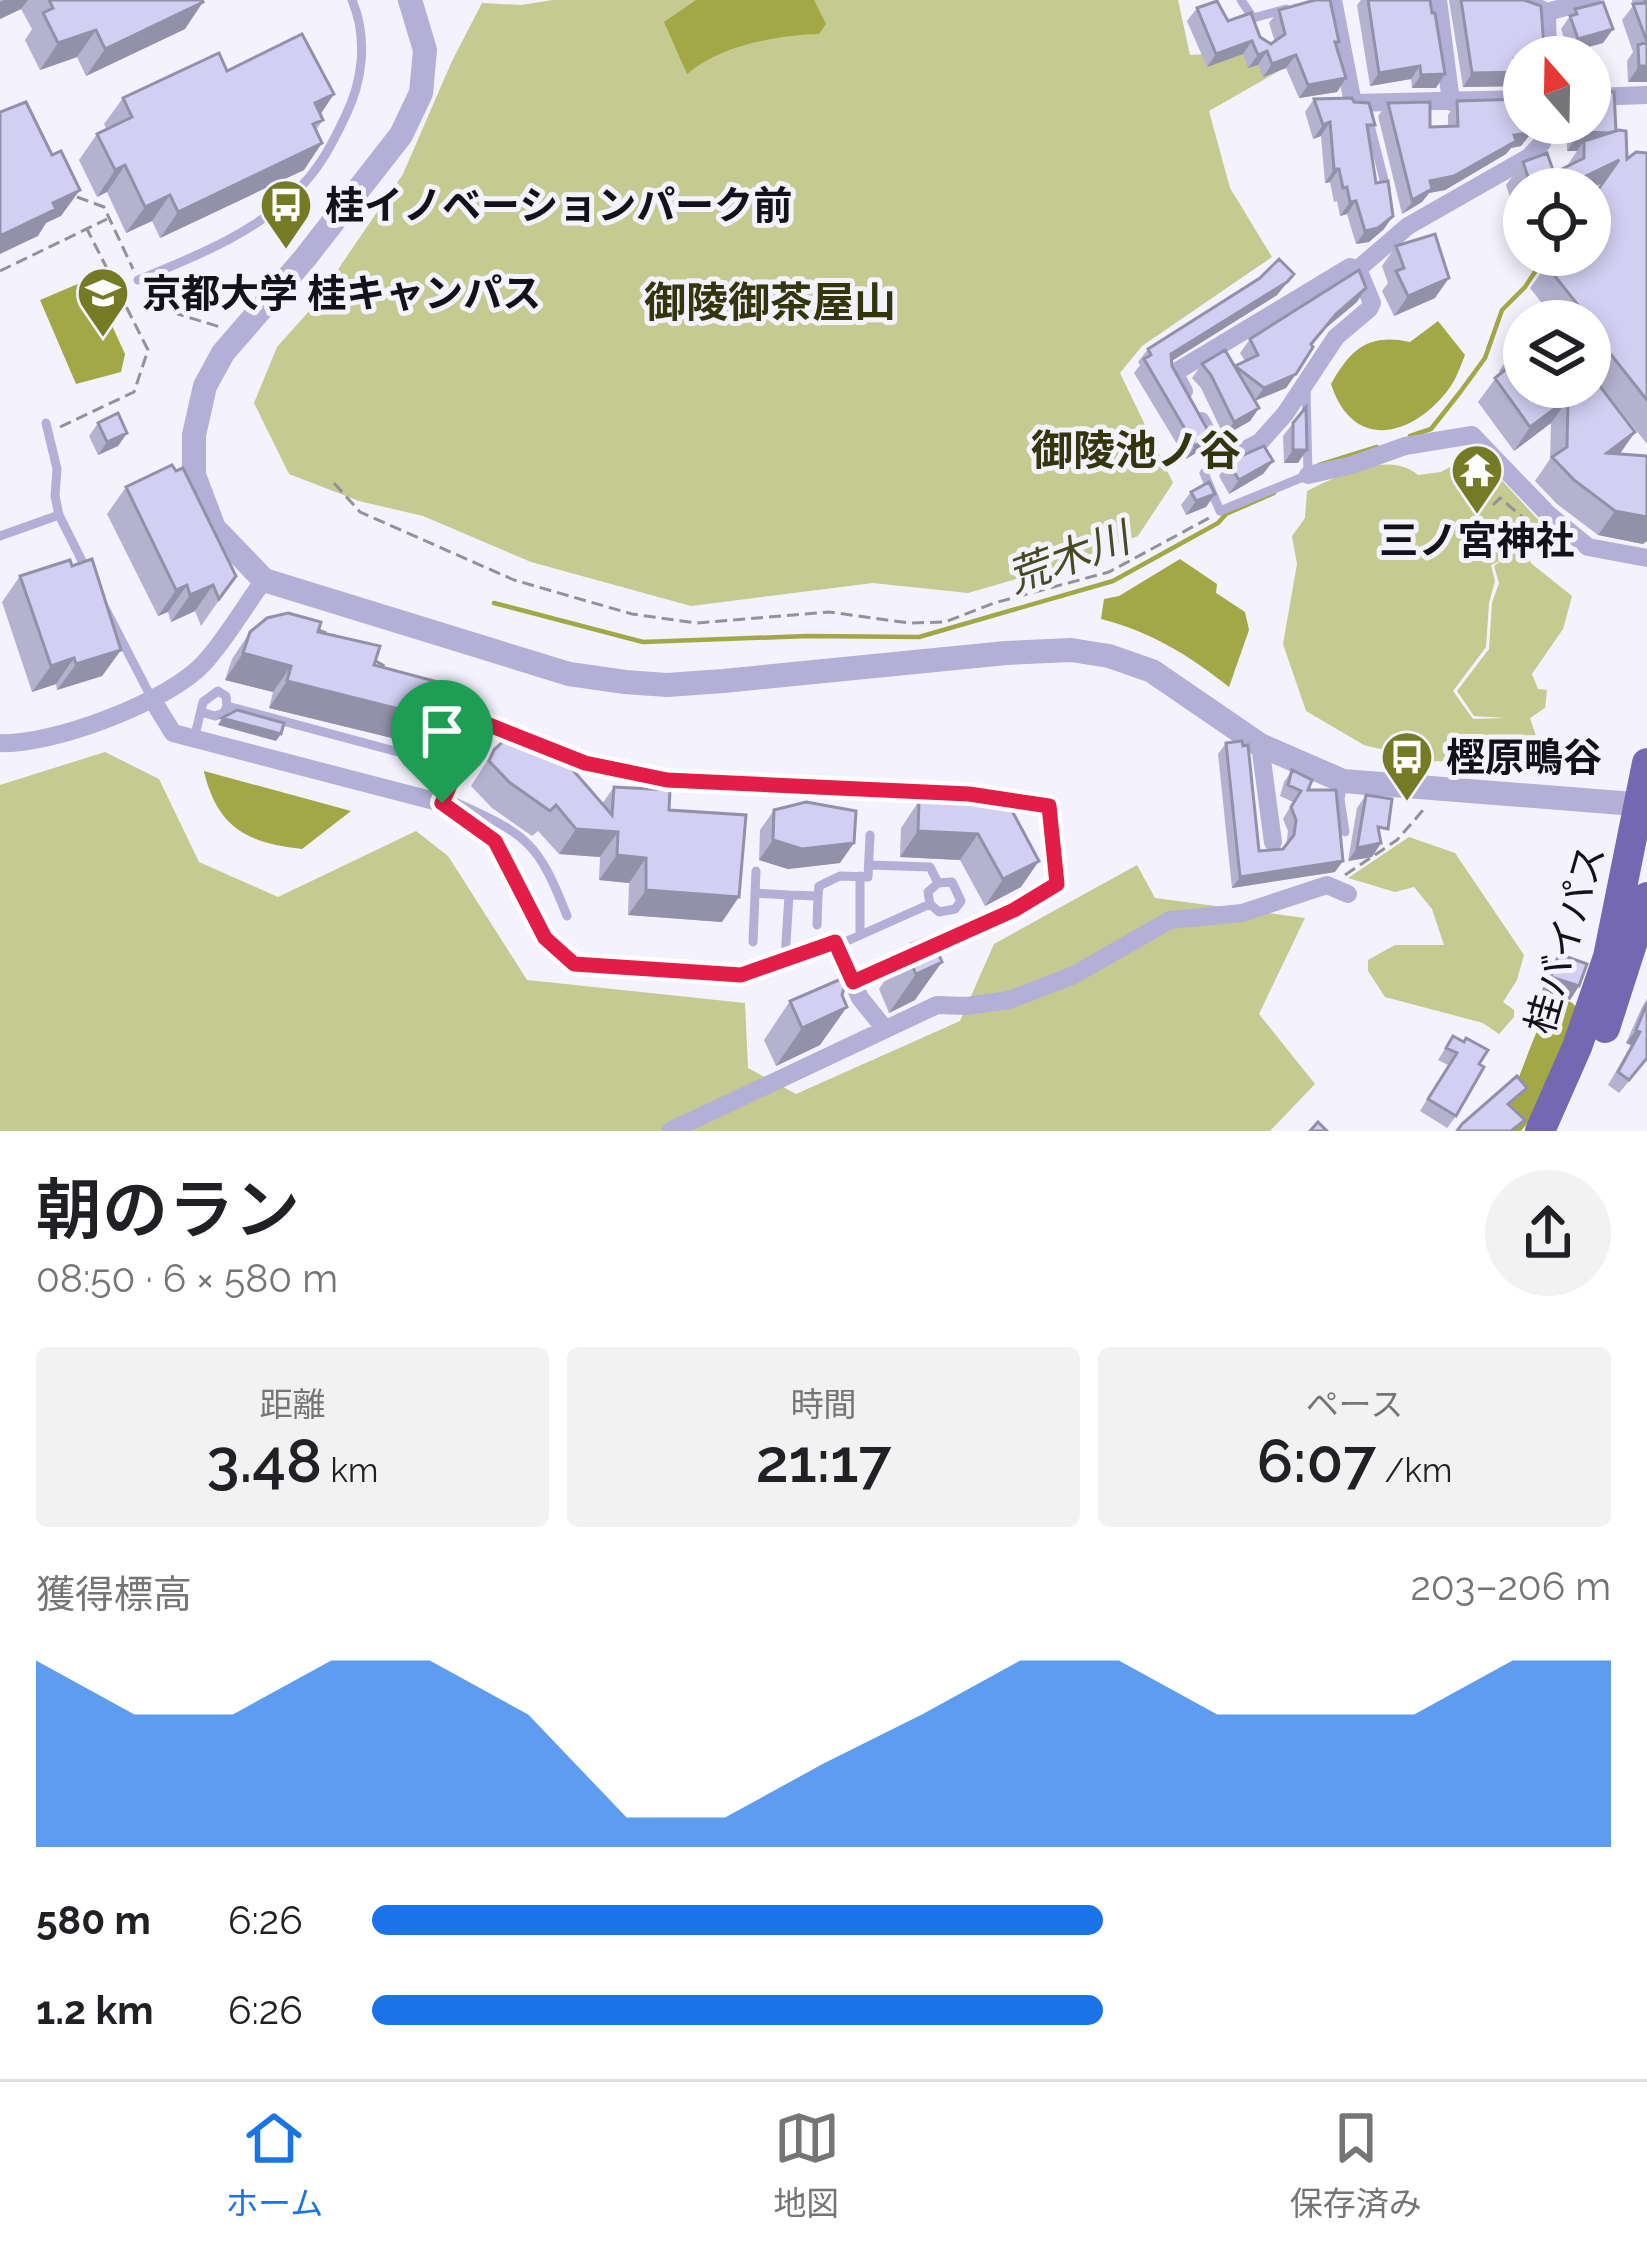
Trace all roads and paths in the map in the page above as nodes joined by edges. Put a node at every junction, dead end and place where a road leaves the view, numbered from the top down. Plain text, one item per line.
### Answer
1 (352, 0) edge
2 (410, 0) edge
3 (1241, 0) edge
4 (1333, 0) edge
5 (1438, 0) edge
6 (1521, 0) edge
7 (1592, 0) edge
8 (1298, 6) edge
9 (1546, 12) junction
10 (1252, 18) junction
11 (1547, 36) edge
12 (1262, 44) edge
13 (1647, 95) edge
14 (1611, 96) edge
15 (1503, 100) edge
16 (1451, 102) junction
17 (1366, 104) junction
18 (1541, 144) edge
19 (1388, 195) edge
20 (109, 218) dead end
21 (87, 229) junction
22 (1358, 269) junction
23 (0, 271) edge
24 (138, 280) dead end
25 (1306, 382) junction
26 (48, 428) joint
27 (1223, 461) junction
28 (1308, 475) junction
29 (334, 483) dead end
30 (1493, 505) dead end
31 (1540, 506) junction
32 (1220, 511) junction
33 (59, 515) junction
34 (0, 536) edge
35 (1647, 558) edge
36 (91, 578) edge
37 (264, 580) junction
38 (101, 599) edge
39 (316, 629) edge
40 (338, 638) edge
41 (358, 650) edge
42 (398, 675) edge
43 (152, 699) junction
44 (227, 706) junction
45 (201, 712) junction
46 (194, 739) junction
47 (0, 743) edge
48 (1260, 745) junction
49 (433, 761) dead end
50 (1647, 763) edge
51 (1343, 781) junction
52 (442, 803) junction
53 (1643, 805) edge
54 (1424, 809) dead end
55 (1345, 832) edge
56 (870, 835) dead end
57 (1273, 842) dead end
58 (869, 865) junction
59 (756, 871) dead end
60 (860, 877) junction
61 (938, 883) junction
62 (1327, 884) junction
63 (755, 892) junction
64 (1348, 894) dead end
65 (789, 895) junction
66 (818, 896) junction
67 (1647, 897) edge
68 (930, 904) junction
69 (567, 916) dead end
70 (817, 925) dead end
71 (860, 935) junction
72 (753, 942) dead end
73 (836, 946) junction
74 (785, 959) junction
75 (853, 982) junction
76 (885, 1029) junction
77 (670, 1131) edge
78 (1540, 1131) edge
79 (1562, 1131) edge

1 - 24 lane
2 - 37 street
3 - 10 lane
4 - 17 street
5 - 16 street
6 - 9 street
7 - 9 street
8 - 10 lane
9 - 11 street
10 - 12 street
13 - 14 street
15 - 16 street
16 - 17 street
17 - 19 lane
18 - 22 street
20 - 21 path
21 - 23 path
21 - 26 path
22 - 25 street
22 - 27 street
25 - 27 street
25 - 28 lane
26 - 33 lane
27 - 32 lane
28 - 31 street
28 - 32 lane
29 - 32 path
30 - 31 path
31 - 35 street
33 - 34 lane
33 - 36 lane
37 - 43 street
37 - 48 street
38 - 43 lane
39 - 40 path
41 - 42 path
43 - 46 street
43 - 47 street
44 - 45 lane
44 - 45 lane
44 - 49 lane
45 - 46 lane
46 - 52 street
48 - 51 street
48 - 57 street
50 - 53 highway, 桂バイパス
51 - 53 street
51 - 55 lane
52 - 69 lane
52 - 74 street
52 - 75 street
53 - 78 highway, 桂バイパス
54 - 62 path
56 - 58 lane
58 - 60 lane
58 - 61 lane
59 - 63 lane
60 - 66 lane
60 - 71 lane
61 - 68 lane
61 - 68 lane
62 - 64 street
62 - 76 street
63 - 65 lane
63 - 72 lane
65 - 66 lane
65 - 74 lane
66 - 70 lane
67 - 79 highway, 桂バイパス
68 - 71 lane
71 - 73 lane
73 - 74 street
73 - 75 street
75 - 76 street
76 - 77 street

